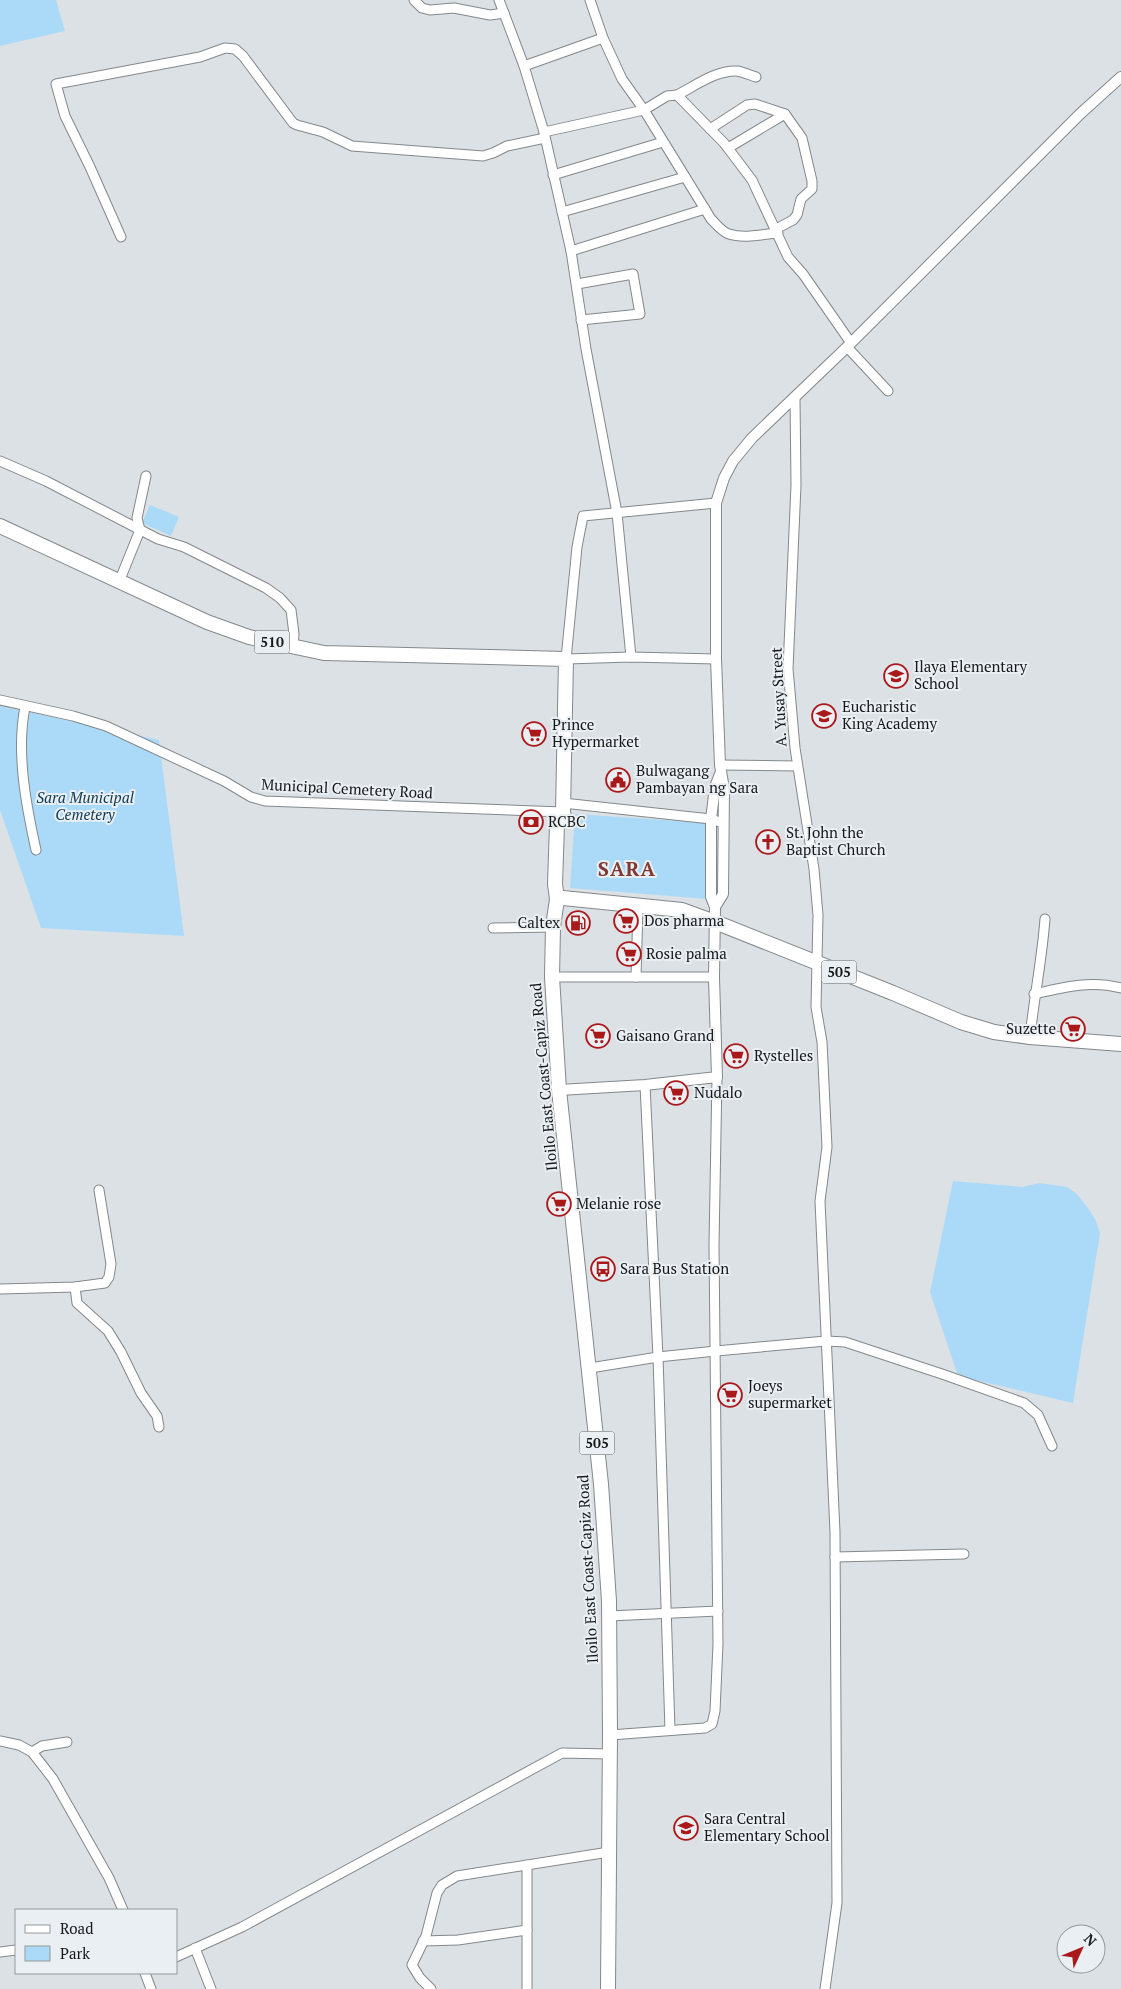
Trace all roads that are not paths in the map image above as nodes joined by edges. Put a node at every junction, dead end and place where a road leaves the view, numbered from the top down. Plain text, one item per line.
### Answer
1 (414, 0) edge
2 (499, 0) edge
3 (590, 0) edge
4 (504, 14) junction
5 (603, 38) junction
6 (524, 66) junction
7 (756, 77) dead end
8 (1121, 77) edge
9 (677, 95) junction
10 (644, 110) junction
11 (785, 114) junction
12 (710, 130) junction
13 (545, 135) junction
14 (663, 142) junction
15 (728, 148) junction
16 (553, 175) junction
17 (685, 177) junction
18 (705, 209) junction
19 (562, 212) junction
20 (777, 231) junction
21 (120, 237) dead end
22 (571, 251) junction
23 (577, 284) junction
24 (582, 320) junction
25 (849, 345) junction
26 (888, 391) dead end
27 (795, 399) junction
28 (0, 461) edge
29 (146, 476) dead end
30 (716, 504) junction
31 (617, 513) junction
32 (0, 526) edge
33 (140, 530) junction
34 (119, 582) junction
35 (293, 647) junction
36 (631, 657) junction
37 (566, 659) junction
38 (716, 659) junction
39 (0, 700) edge
40 (25, 706) junction
41 (798, 766) junction
42 (720, 769) junction
43 (563, 807) junction
44 (711, 819) junction
45 (722, 822) junction
46 (36, 850) dead end
47 (560, 899) junction
48 (638, 906) junction
49 (715, 907) junction
50 (1045, 919) dead end
51 (715, 922) junction
52 (554, 927) junction
53 (493, 928) dead end
54 (817, 963) junction
55 (552, 976) junction
56 (636, 977) junction
57 (714, 977) junction
58 (1121, 988) edge
59 (1034, 994) junction
60 (1030, 1037) junction
61 (1121, 1044) edge
62 (717, 1078) junction
63 (645, 1085) junction
64 (559, 1090) junction
65 (99, 1190) dead end
66 (75, 1287) junction
67 (0, 1289) edge
68 (826, 1341) junction
69 (716, 1351) junction
70 (658, 1357) junction
71 (590, 1368) junction
72 (159, 1427) dead end
73 (1052, 1446) dead end
74 (964, 1554) dead end
75 (836, 1557) junction
76 (718, 1611) junction
77 (667, 1613) junction
78 (609, 1616) junction
79 (670, 1730) junction
80 (610, 1735) junction
81 (0, 1742) edge
82 (67, 1742) dead end
83 (32, 1752) junction
84 (610, 1754) junction
85 (609, 1852) junction
86 (527, 1865) junction
87 (123, 1909) edge
88 (527, 1930) junction
89 (424, 1941) junction
90 (196, 1948) junction
91 (15, 1950) edge
92 (0, 1952) edge
93 (178, 1956) edge
94 (146, 1974) edge
95 (152, 1989) edge
96 (211, 1989) edge
97 (431, 1989) edge
98 (527, 1989) edge
99 (608, 1989) edge
100 (825, 1989) edge

1 - 4 street
2 - 4 street
3 - 5 street
4 - 6 street
5 - 6 street
5 - 10 street
6 - 13 street
7 - 9 street
8 - 25 street
9 - 10 street
9 - 12 street
10 - 13 street
10 - 14 street
11 - 12 street
11 - 15 street
11 - 20 street
12 - 15 street
13 - 16 street
13 - 21 street
14 - 16 street
14 - 17 street
15 - 20 street
16 - 19 street
17 - 18 street
17 - 19 street
18 - 20 street
18 - 22 street
19 - 22 street
20 - 25 street
22 - 23 street
23 - 24 street
23 - 24 street
24 - 31 street
25 - 26 street
25 - 27 street
27 - 30 street
27 - 41 street, A. Yusay Street
28 - 33 street
29 - 33 street
30 - 31 street
30 - 38 street
31 - 36 street
31 - 37 street
32 - 34 main road, 510
33 - 34 street
33 - 35 street
34 - 35 main road, 510
35 - 37 main road, 510
36 - 37 street
36 - 38 street
37 - 43 main road, Iloilo East Coast-Capiz Road
38 - 42 street
39 - 40 street, Municipal Cemetery Road
40 - 43 street, Municipal Cemetery Road
40 - 46 street
41 - 42 street
41 - 54 street, A. Yusay Street
42 - 44 street
42 - 45 street
43 - 44 street, Municipal Cemetery Road
43 - 47 main road, Iloilo East Coast-Capiz Road
44 - 45 street, Municipal Cemetery Road
44 - 49 street
45 - 49 street
47 - 48 main road, 505
47 - 52 main road, Iloilo East Coast-Capiz Road / 505
48 - 51 main road, 505
48 - 56 street
49 - 51 street
50 - 59 street
51 - 54 main road, 505
51 - 57 street
52 - 53 street
52 - 55 main road, Iloilo East Coast-Capiz Road / 505
54 - 60 main road, 505
54 - 68 street, A. Yusay Street
55 - 56 street
55 - 64 main road, Iloilo East Coast-Capiz Road / 505
56 - 57 street
57 - 62 street
58 - 59 street
59 - 60 street
60 - 61 main road, 505
62 - 63 street
62 - 69 street
63 - 64 street
63 - 70 street
64 - 71 main road, Iloilo East Coast-Capiz Road / 505
65 - 66 street
66 - 67 street
66 - 72 street
68 - 69 street
68 - 73 street
68 - 75 street, A. Yusay Street
69 - 70 street
69 - 76 street
70 - 71 street
70 - 77 street
71 - 78 main road, Iloilo East Coast-Capiz Road / 505
74 - 75 street
75 - 100 street, A. Yusay Street
76 - 77 street
76 - 79 street
77 - 78 street
77 - 79 street
78 - 80 main road, Iloilo East Coast-Capiz Road / 505
79 - 80 street
80 - 84 main road, Iloilo East Coast-Capiz Road / 505
81 - 83 street
82 - 83 street
83 - 87 street
84 - 85 main road, Iloilo East Coast-Capiz Road / 505
84 - 90 street
85 - 86 street
85 - 99 main road, Iloilo East Coast-Capiz Road / 505
86 - 88 street
86 - 89 street
88 - 89 street
88 - 98 street
89 - 97 street
90 - 93 street
90 - 96 street
91 - 92 street
94 - 95 street

